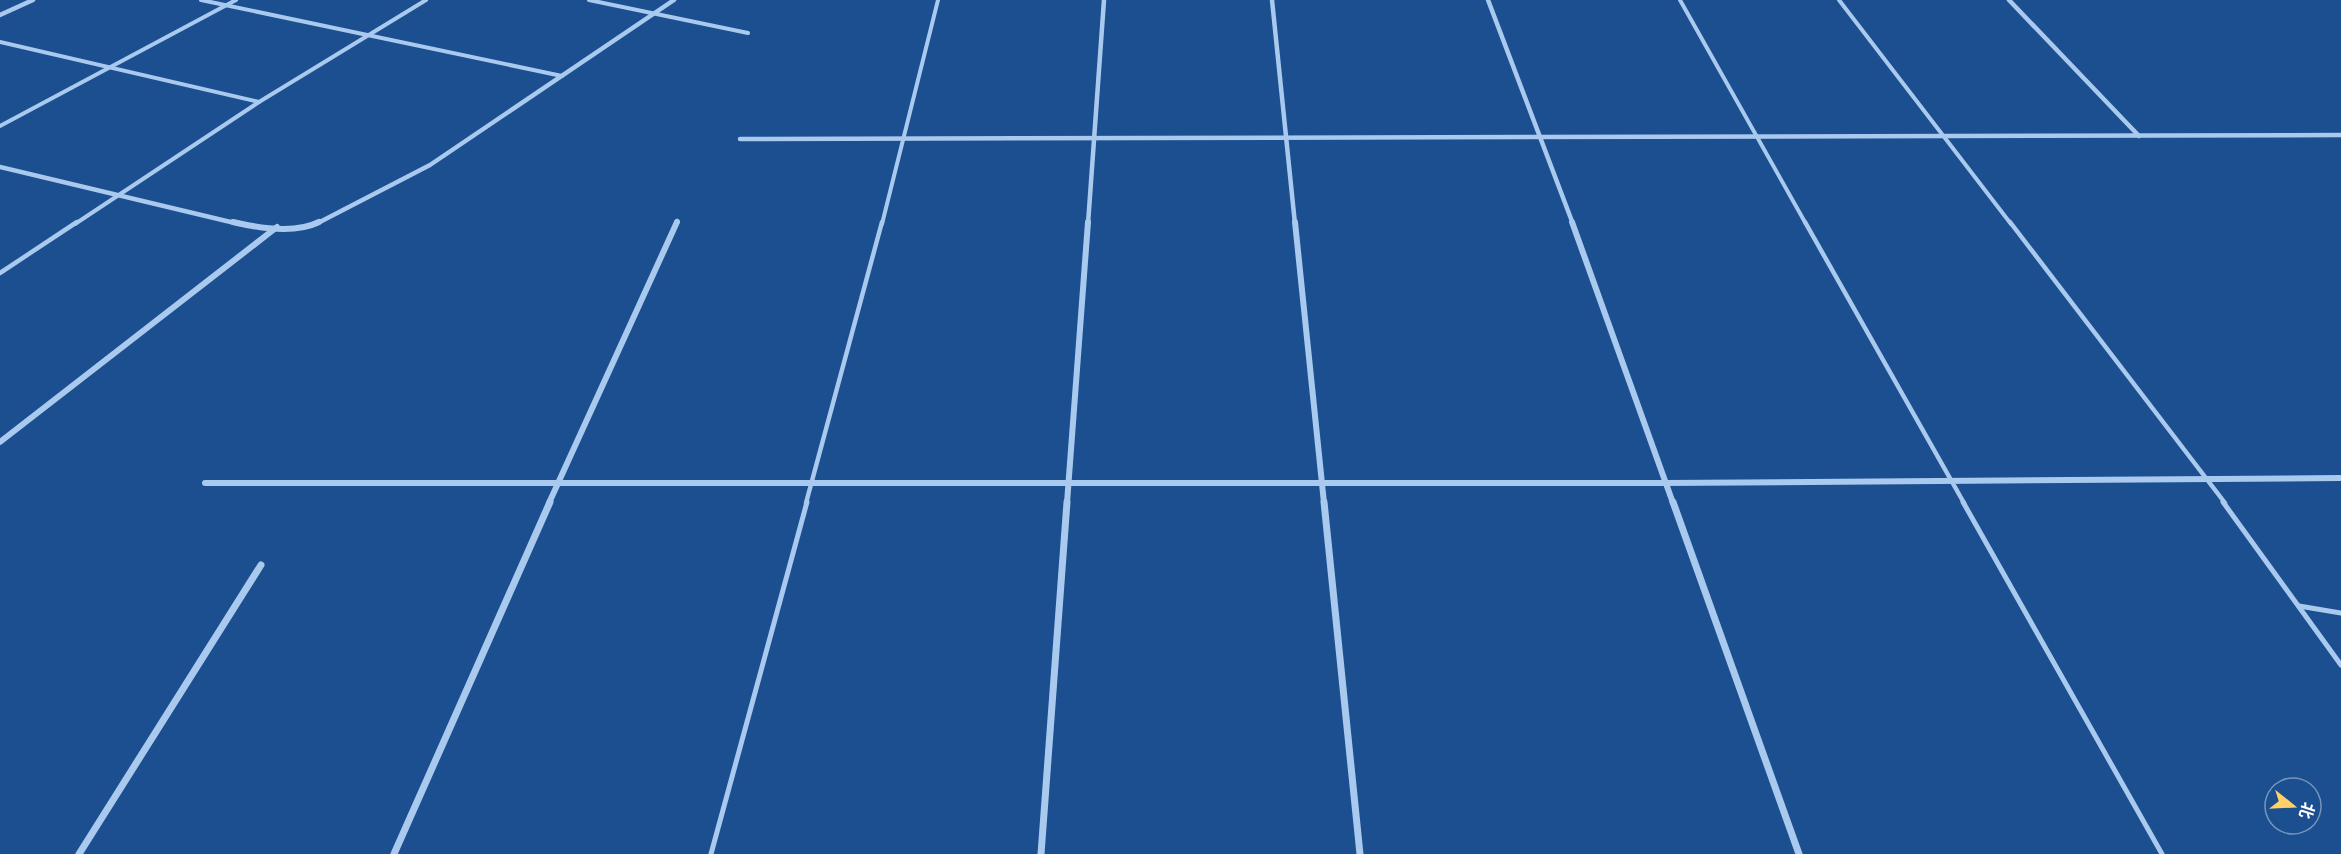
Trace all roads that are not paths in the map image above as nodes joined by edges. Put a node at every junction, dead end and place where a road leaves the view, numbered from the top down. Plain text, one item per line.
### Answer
1 (33, 0) edge
2 (201, 0) edge
3 (236, 0) edge
4 (426, 0) edge
5 (589, 0) edge
6 (674, 0) edge
7 (938, 0) edge
8 (1104, 0) edge
9 (1272, 0) edge
10 (1488, 0) edge
11 (1680, 0) edge
12 (1839, 0) edge
13 (2009, 0) edge
14 (226, 5) junction
15 (656, 12) junction
16 (0, 15) edge
17 (748, 33) dead end
18 (369, 34) junction
19 (0, 42) edge
20 (110, 67) junction
21 (562, 76) junction
22 (259, 102) junction
23 (0, 126) edge
24 (2341, 135) edge
25 (2139, 136) junction
26 (1944, 137) junction
27 (1287, 138) junction
28 (1542, 138) junction
29 (1758, 138) junction
30 (740, 139) dead end
31 (905, 139) junction
32 (1094, 139) junction
33 (0, 167) edge
34 (118, 195) junction
35 (677, 221) dead end
36 (277, 227) junction
37 (0, 273) edge
38 (0, 442) edge
39 (2341, 478) edge
40 (2206, 479) junction
41 (1951, 481) junction
42 (205, 483) dead end
43 (558, 483) junction
44 (812, 483) junction
45 (1069, 483) junction
46 (1322, 483) junction
47 (1666, 483) junction
48 (261, 565) dead end
49 (2298, 605) junction
50 (2341, 613) edge
51 (2341, 665) edge
52 (79, 854) edge
53 (394, 854) edge
54 (711, 854) edge
55 (1041, 854) edge
56 (1360, 854) edge
57 (1799, 854) edge
58 (2162, 854) edge

1 - 16 street
2 - 14 lane
3 - 14 lane
4 - 18 lane
5 - 15 lane
6 - 15 street
7 - 31 lane
8 - 32 street
9 - 27 street
10 - 28 street
11 - 29 lane
12 - 26 lane
13 - 25 street
14 - 18 lane
14 - 20 lane
15 - 17 lane
15 - 21 street
18 - 21 lane
18 - 22 lane
19 - 20 lane
20 - 22 lane
20 - 23 lane
21 - 36 street
22 - 34 lane
24 - 25 street
25 - 26 street
26 - 29 street
26 - 40 lane
27 - 28 street
27 - 32 street
27 - 46 street
28 - 29 street
28 - 47 street
29 - 41 lane
30 - 31 street
31 - 32 street
31 - 44 lane
32 - 45 street
33 - 34 street
34 - 36 street
34 - 37 lane
35 - 43 street
36 - 38 street
39 - 40 street
40 - 41 street
40 - 49 lane
41 - 47 street
41 - 58 lane
42 - 43 street
43 - 44 street
43 - 53 street
44 - 45 street
44 - 54 lane
45 - 46 street
45 - 55 street
46 - 47 street
46 - 56 street
47 - 57 street
48 - 52 street
49 - 50 lane
49 - 51 lane

